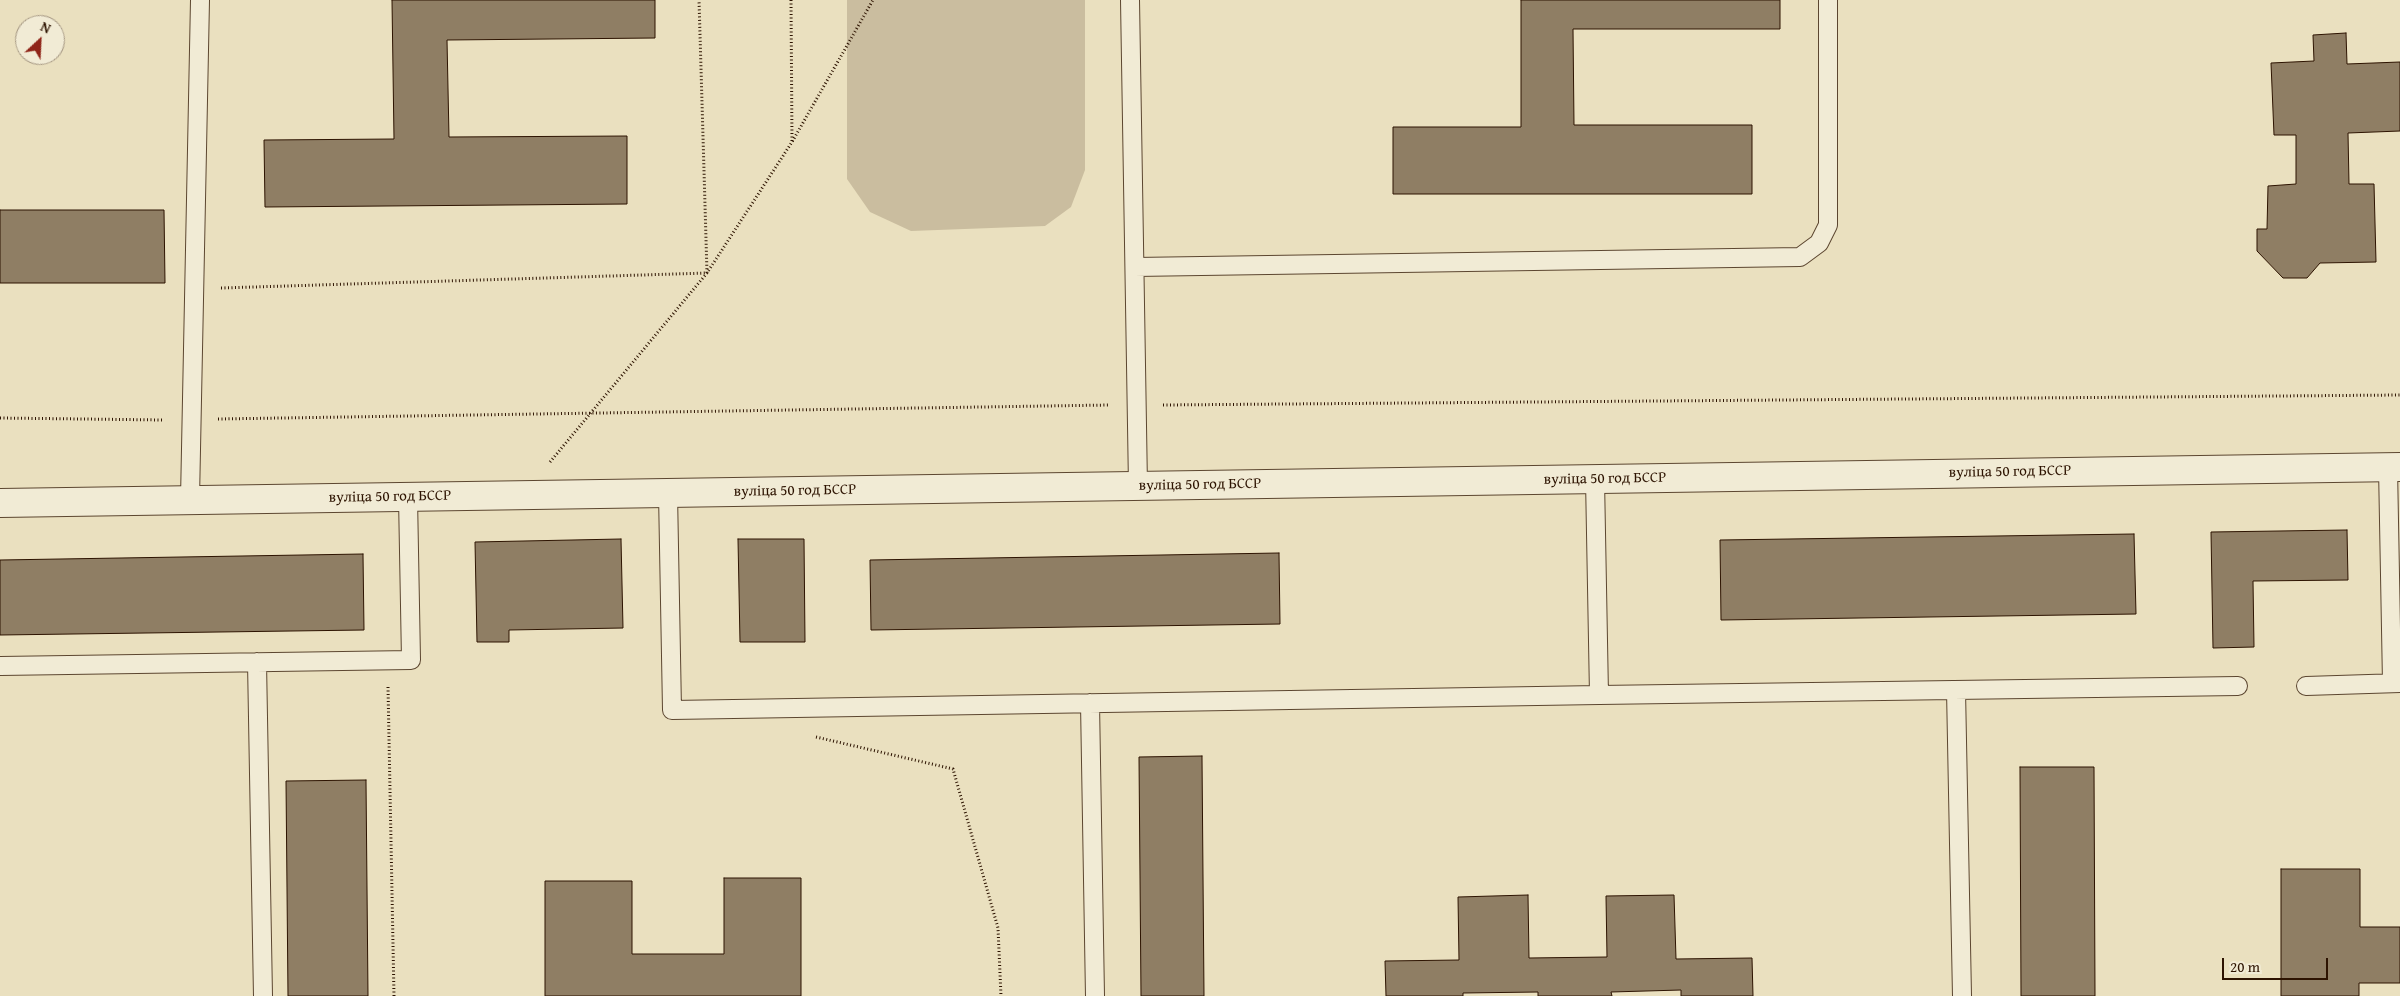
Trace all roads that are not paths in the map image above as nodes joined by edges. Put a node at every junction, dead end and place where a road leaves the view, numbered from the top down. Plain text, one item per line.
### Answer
1 (200, 0) edge
2 (1130, 0) edge
3 (1828, 0) edge
4 (1135, 267) junction
5 (2394, 467) edge
6 (1595, 479) junction
7 (1138, 486) junction
8 (668, 493) junction
9 (408, 497) junction
10 (190, 499) junction
11 (0, 502) edge
12 (257, 662) junction
13 (0, 666) edge
14 (2396, 683) edge
15 (2238, 686) dead end
16 (2306, 686) dead end
17 (1956, 690) junction
18 (1599, 695) junction
19 (1090, 703) junction
20 (263, 996) edge
21 (1095, 996) edge
22 (1962, 996) edge

1 - 10 lane
2 - 4 lane
3 - 4 lane
4 - 7 lane
5 - 6 street, вуліца 50 год БССР
5 - 14 lane
6 - 7 street, вуліца 50 год БССР
6 - 18 lane
7 - 8 street, вуліца 50 год БССР
8 - 9 street, вуліца 50 год БССР
8 - 19 lane
9 - 10 street, вуліца 50 год БССР
9 - 12 lane
10 - 11 street, вуліца 50 год БССР
12 - 13 lane
12 - 20 lane
14 - 16 lane
15 - 17 lane
17 - 18 lane
17 - 22 lane
18 - 19 lane
19 - 21 lane

